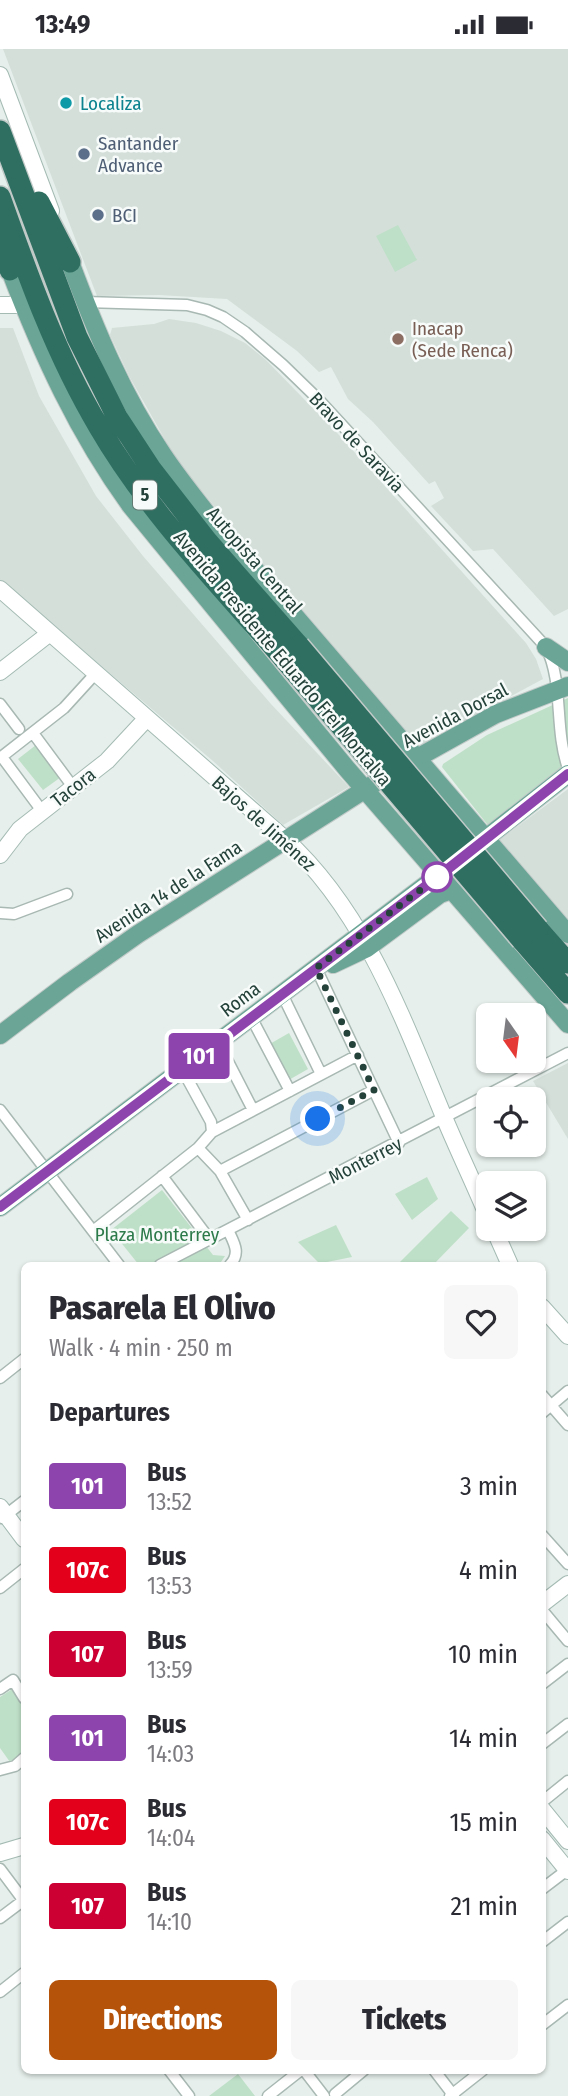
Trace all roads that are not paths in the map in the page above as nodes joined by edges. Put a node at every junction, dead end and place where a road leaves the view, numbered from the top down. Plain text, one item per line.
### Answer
1 (0, 75) edge
2 (0, 129) edge
3 (0, 197) edge
4 (0, 236) edge
5 (0, 246) edge
6 (70, 262) junction
7 (10, 270) junction
8 (85, 302) junction
9 (0, 305) edge
10 (23, 305) junction
11 (0, 589) edge
12 (50, 633) junction
13 (546, 647) junction
14 (292, 653) junction
15 (568, 662) edge
16 (0, 672) edge
17 (96, 674) junction
18 (562, 688) edge
19 (359, 690) junction
20 (0, 704) edge
21 (147, 718) junction
22 (315, 728) junction
23 (19, 729) dead end
24 (33, 733) junction
25 (1, 758) edge
26 (417, 758) junction
27 (568, 768) edge
28 (568, 774) edge
29 (73, 787) junction
30 (365, 789) junction
31 (42, 811) junction
32 (485, 838) junction
33 (285, 839) junction
34 (0, 855) edge
35 (439, 876) junction
36 (451, 890) junction
37 (67, 894) dead end
38 (0, 913) edge
39 (568, 934) edge
40 (530, 935) junction
41 (364, 941) junction
42 (568, 963) edge
43 (316, 968) junction
44 (568, 993) edge
45 (282, 994) junction
46 (251, 1017) junction
47 (568, 1024) edge
48 (0, 1035) edge
49 (218, 1042) junction
50 (568, 1053) edge
51 (358, 1055) junction
52 (182, 1069) junction
53 (321, 1075) junction
54 (374, 1090) junction
55 (290, 1091) junction
56 (0, 1109) edge
57 (253, 1110) junction
58 (444, 1119) junction
59 (212, 1132) junction
60 (398, 1143) junction
61 (198, 1148) junction
62 (47, 1170) junction
63 (220, 1171) junction
64 (162, 1176) junction
65 (476, 1190) edge
66 (0, 1207) edge
67 (248, 1220) junction
68 (228, 1230) junction
69 (93, 1231) junction
70 (210, 1240) junction
71 (499, 1241) edge
72 (118, 1262) edge
73 (166, 1262) edge
74 (232, 1262) edge
75 (509, 1262) edge
76 (546, 1311) edge
77 (568, 1336) edge
78 (21, 1362) edge
79 (0, 1378) edge
80 (568, 1391) edge
81 (547, 1409) edge
82 (568, 1425) edge
83 (21, 1503) edge
84 (2, 1514) edge
85 (21, 1536) edge
86 (546, 1539) edge
87 (568, 1564) edge
88 (21, 1571) edge
89 (568, 1584) edge
90 (0, 1588) edge
91 (546, 1601) edge
92 (546, 1615) edge
93 (568, 1641) edge
94 (568, 1664) edge
95 (546, 1681) edge
96 (0, 1689) edge
97 (21, 1693) edge
98 (568, 1724) edge
99 (546, 1741) edge
100 (21, 1761) edge
101 (0, 1770) edge
102 (568, 1781) edge
103 (546, 1799) edge
104 (546, 1814) edge
105 (568, 1841) edge
106 (546, 1844) edge
107 (21, 1847) edge
108 (0, 1853) edge
109 (0, 1869) edge
110 (568, 1870) edge
111 (546, 1886) edge
112 (21, 1896) edge
113 (21, 1902) edge
114 (0, 1918) edge
115 (568, 1922) edge
116 (546, 1939) edge
117 (21, 1975) edge
118 (0, 1992) edge
119 (568, 2005) edge
120 (546, 2022) edge
121 (172, 2074) edge
122 (297, 2074) edge
123 (306, 2074) edge
124 (359, 2074) edge
125 (437, 2074) edge
126 (478, 2074) edge
127 (330, 2095) edge
128 (452, 2095) edge
129 (189, 2096) edge
130 (268, 2096) edge

1 - 6 street, Avenida Presidente Eduardo Frei Montalva
2 - 6 highway
2 - 14 highway, Autopista Central / 5
3 - 14 highway, Autopista Central / 5
4 - 7 highway
5 - 7 street, Avenida Presidente Eduardo Frei Montalva
6 - 8 main road, Avenida Presidente Eduardo Frei Montalva
7 - 10 main road, Avenida Presidente Eduardo Frei Montalva
8 - 13 street, Bravo de Saravia
8 - 19 main road, Avenida Presidente Eduardo Frei Montalva
9 - 10 street
10 - 22 main road, Avenida Presidente Eduardo Frei Montalva
11 - 12 street, Bajos de Jiménez
12 - 16 street
12 - 17 street, Bajos de Jiménez
13 - 15 main road
13 - 18 street, Bravo de Saravia
14 - 40 highway, Autopista Central / 5, bridge
17 - 21 street, Bajos de Jiménez
17 - 24 street
18 - 26 main road, Avenida Dorsal
18 - 27 street, Bravo de Saravia
19 - 22 main road
19 - 26 main road, Avenida Presidente Eduardo Frei Montalva
20 - 23 street
21 - 29 street, Tacora
21 - 33 street, Bajos de Jiménez
22 - 30 main road, Avenida Presidente Eduardo Frei Montalva
24 - 25 street
24 - 29 street
25 - 31 street
26 - 30 main road, Avenida Dorsal
26 - 32 main road, Avenida Presidente Eduardo Frei Montalva
28 - 32 main road
29 - 31 street, Tacora
30 - 33 main road, Avenida 14 de la Fama
30 - 35 main road, Avenida Presidente Eduardo Frei Montalva
31 - 34 street, Tacora
32 - 35 main road
32 - 39 main road, Avenida Presidente Eduardo Frei Montalva
33 - 41 street, Bajos de Jiménez
33 - 48 main road, Avenida 14 de la Fama
35 - 36 main road, Avenida Presidente Eduardo Frei Montalva
35 - 41 main road, Roma
36 - 41 main road
36 - 47 main road, Avenida Presidente Eduardo Frei Montalva
37 - 38 street
40 - 42 highway, Autopista Central / 5
40 - 44 highway, Autopista Central / 5
41 - 43 main road, Roma
41 - 58 street, Bajos de Jiménez
43 - 45 main road, Roma
43 - 51 street
45 - 46 main road, Roma
45 - 53 street
46 - 49 main road, Roma
46 - 55 street
49 - 52 main road, Roma
49 - 57 street
50 - 58 street, Monterrey
51 - 53 street
51 - 54 street
52 - 59 street
52 - 62 main road, Roma
53 - 55 street
54 - 60 street
54 - 63 street
55 - 57 street
56 - 62 street
57 - 59 street
58 - 60 street, Monterrey
58 - 65 street, Bajos de Jiménez
59 - 61 street
60 - 67 street, Monterrey
61 - 63 street
61 - 64 street
62 - 66 main road, Roma
62 - 69 street
63 - 67 street
64 - 69 street
64 - 70 street
67 - 68 street, Monterrey
68 - 70 street, Monterrey
68 - 74 street
69 - 72 street
70 - 73 street, Monterrey
71 - 75 street
76 - 77 street
78 - 79 street
80 - 81 street
81 - 82 street
83 - 84 street
84 - 85 street
86 - 87 street
88 - 90 street
89 - 91 street
92 - 93 street
94 - 95 street
96 - 97 street
98 - 99 street
100 - 101 street
102 - 103 street
104 - 105 street
106 - 110 street
107 - 108 street
109 - 112 street
110 - 111 street
113 - 114 street
115 - 116 street
117 - 118 street
119 - 120 street
121 - 129 street
122 - 130 street
123 - 127 street
124 - 127 street
125 - 128 street
126 - 128 street

